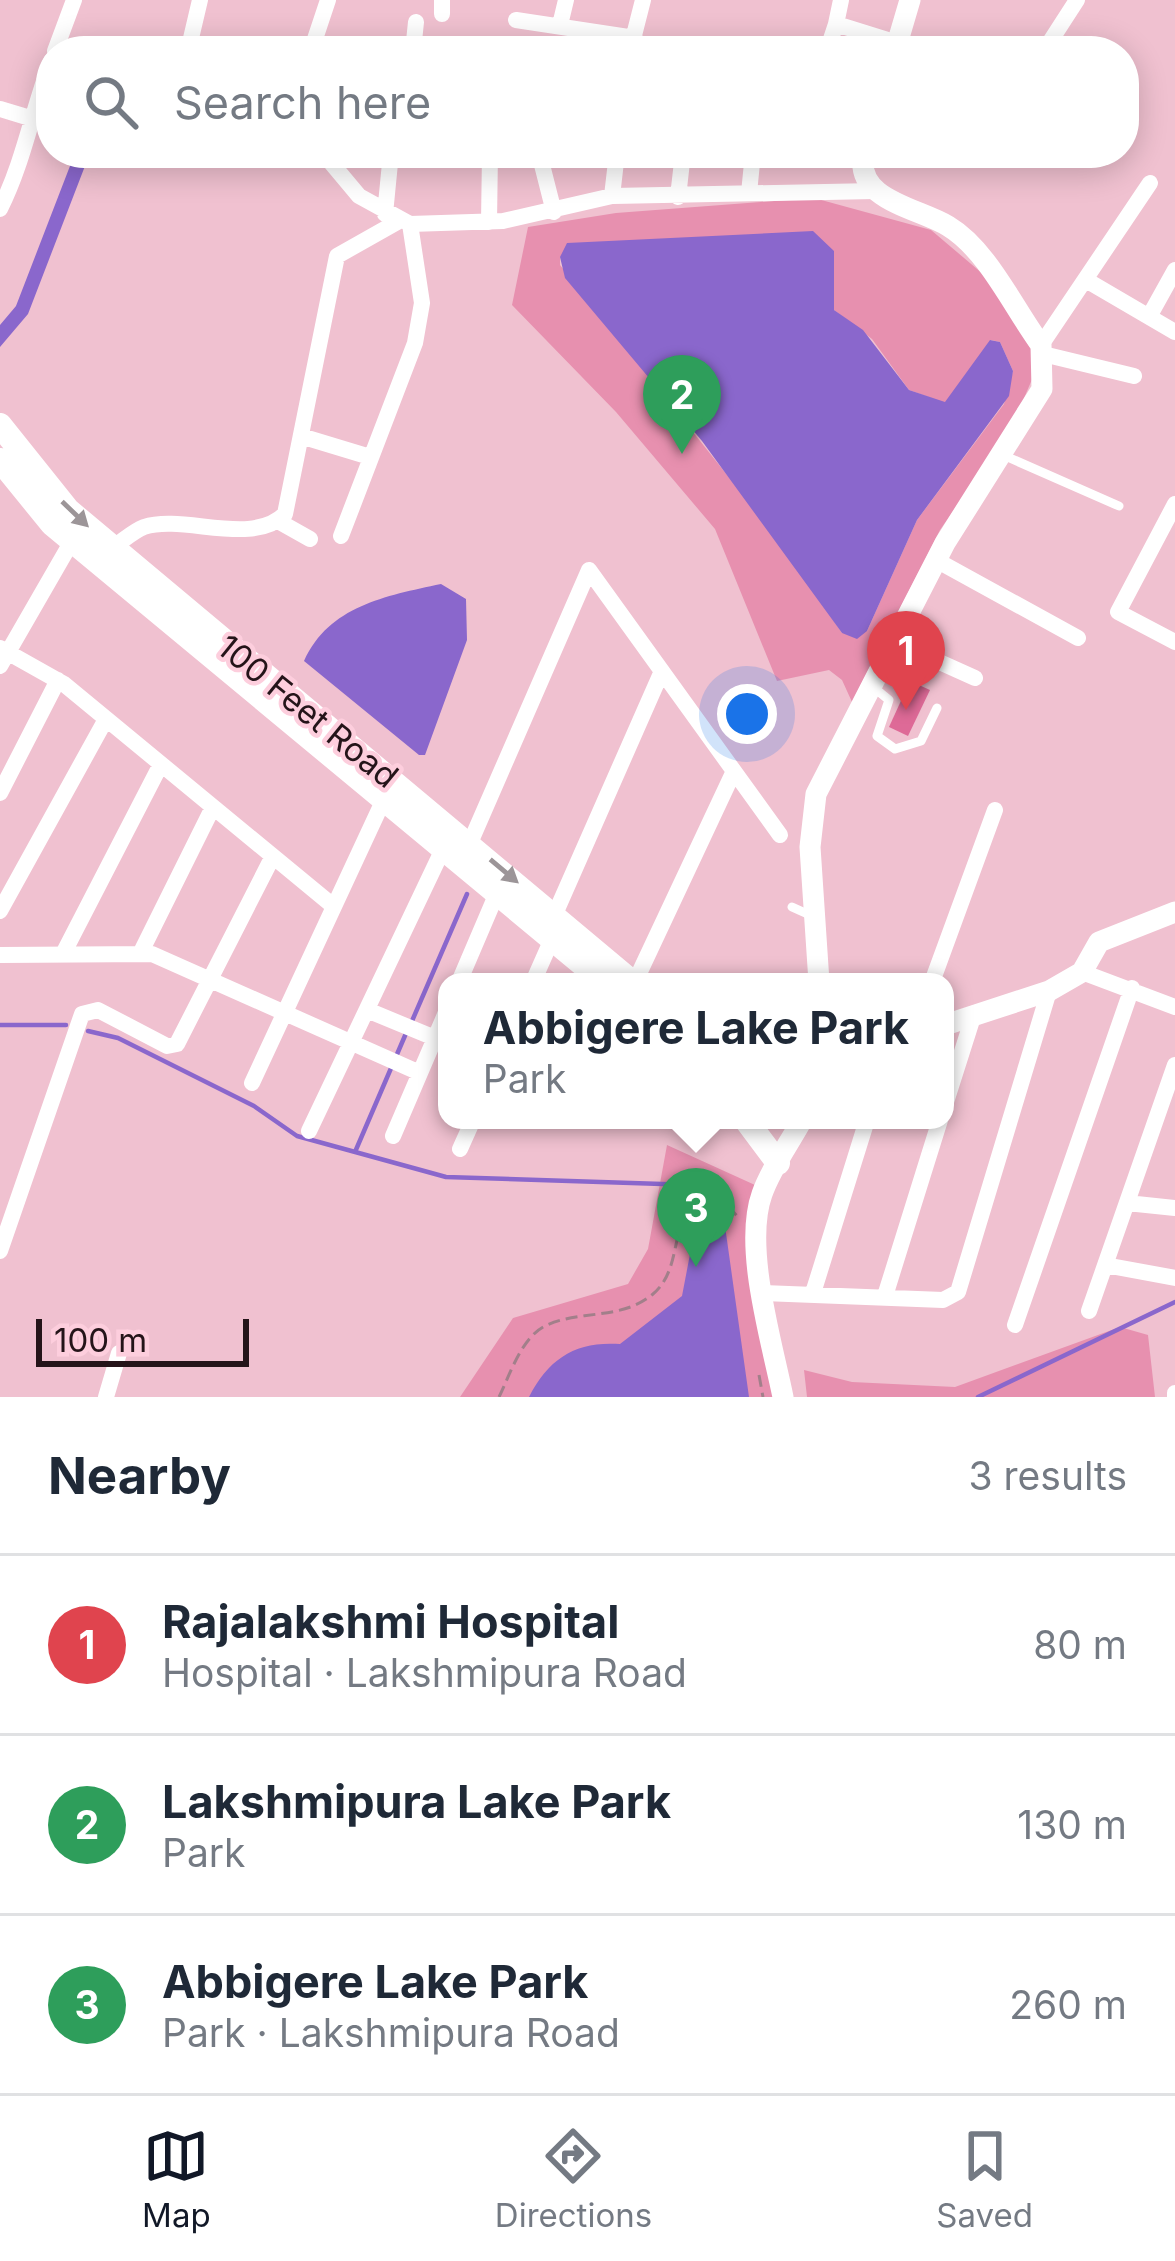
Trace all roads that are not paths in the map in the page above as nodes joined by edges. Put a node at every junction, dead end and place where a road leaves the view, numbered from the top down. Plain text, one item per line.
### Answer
1 (74, 0) edge
2 (200, 0) edge
3 (328, 0) edge
4 (566, 0) edge
5 (644, 0) edge
6 (841, 0) edge
7 (910, 0) edge
8 (1078, 0) edge
9 (517, 20) dead end
10 (416, 22) dead end
11 (836, 24) junction
12 (560, 25) junction
13 (61, 36) edge
14 (192, 36) edge
15 (316, 36) edge
16 (415, 36) edge
17 (600, 36) edge
18 (634, 36) edge
19 (832, 36) edge
20 (867, 36) edge
21 (899, 36) edge
22 (1054, 36) edge
23 (36, 100) edge
24 (0, 109) edge
25 (29, 118) junction
26 (336, 168) edge
27 (393, 168) edge
28 (490, 168) edge
29 (543, 168) edge
30 (615, 168) edge
31 (681, 168) edge
32 (751, 168) edge
33 (864, 168) edge
34 (1150, 182) dead end
35 (875, 191) junction
36 (748, 193) junction
37 (612, 196) junction
38 (678, 196) junction
39 (0, 209) edge
40 (554, 212) junction
41 (398, 220) junction
42 (489, 222) junction
43 (1175, 270) edge
44 (1086, 280) junction
45 (1150, 315) junction
46 (1175, 332) edge
47 (1042, 350) junction
48 (1134, 376) dead end
49 (0, 425) edge
50 (304, 437) junction
51 (1003, 455) junction
52 (370, 457) junction
53 (0, 460) edge
54 (1175, 504) edge
55 (1119, 506) dead end
56 (278, 521) junction
57 (341, 536) dead end
58 (310, 538) dead end
59 (72, 541) junction
60 (112, 548) junction
61 (936, 560) junction
62 (1078, 638) dead end
63 (895, 642) junction
64 (1175, 642) edge
65 (2, 655) edge
66 (662, 671) junction
67 (975, 678) dead end
68 (58, 680) junction
69 (872, 686) junction
70 (937, 708) dead end
71 (106, 718) junction
72 (161, 764) junction
73 (734, 771) junction
74 (0, 794) edge
75 (384, 800) junction
76 (213, 807) junction
77 (994, 810) dead end
78 (780, 836) dead end
79 (470, 843) junction
80 (443, 849) junction
81 (273, 856) junction
82 (497, 893) junction
83 (332, 905) junction
84 (792, 907) dead end
85 (0, 911) edge
86 (1175, 912) edge
87 (815, 920) junction
88 (554, 926) junction
89 (63, 954) junction
90 (140, 954) junction
91 (0, 955) edge
92 (1082, 972) junction
93 (463, 973) edge
94 (536, 973) edge
95 (596, 973) edge
96 (620, 973) edge
97 (637, 973) edge
98 (818, 973) edge
99 (935, 973) edge
100 (211, 980) junction
101 (1132, 988) junction
102 (1049, 992) junction
103 (1175, 1007) edge
104 (367, 1010) junction
105 (281, 1013) junction
106 (973, 1017) junction
107 (954, 1022) edge
108 (438, 1040) edge
109 (352, 1043) junction
110 (438, 1046) edge
111 (1175, 1065) edge
112 (420, 1073) junction
113 (954, 1077) edge
114 (252, 1083) dead end
115 (469, 1129) edge
116 (753, 1129) edge
117 (797, 1129) edge
118 (865, 1129) edge
119 (937, 1129) edge
120 (309, 1131) dead end
121 (393, 1136) dead end
122 (460, 1149) dead end
123 (778, 1163) junction
124 (1127, 1203) junction
125 (1175, 1208) edge
126 (0, 1251) edge
127 (1105, 1265) junction
128 (1175, 1278) edge
129 (763, 1293) junction
130 (813, 1293) junction
131 (885, 1296) junction
132 (1089, 1311) dead end
133 (1015, 1325) dead end
134 (119, 1353) dead end
135 (106, 1397) edge
136 (783, 1397) edge

1 - 13 street
2 - 14 street
3 - 15 street
4 - 12 street
5 - 18 street
6 - 11 street
7 - 21 street
8 - 22 street
9 - 12 street
10 - 16 street
11 - 19 street
11 - 20 street
12 - 17 street
23 - 25 street
24 - 25 street
25 - 39 street
26 - 41 street
27 - 41 street
28 - 42 street
29 - 40 street
30 - 37 street
31 - 38 street
32 - 36 street
33 - 35 street
34 - 44 street
35 - 36 street
35 - 47 street
36 - 38 street
37 - 38 street
37 - 40 street
40 - 42 street
41 - 42 street
41 - 50 street
41 - 52 street
43 - 45 street
44 - 45 street
44 - 47 street
45 - 46 street
47 - 48 street
47 - 51 street
49 -> 60 main road, 100 Feet Road
50 - 52 street
50 - 56 street
51 - 55 lane
51 - 61 street
52 - 57 street
53 - 59 main road, 100 Feet Road
54 - 64 street
56 - 58 street
56 - 60 street
59 - 65 street
59 - 75 main road, 100 Feet Road
60 - 79 main road, 100 Feet Road
61 - 62 street
61 - 63 street
63 - 67 street
63 - 69 street
65 - 68 street
66 - 73 street
66 - 79 street
66 - 88 street
68 - 71 street
68 - 74 street
69 - 70 lane
69 - 87 street
71 - 72 street
71 - 85 street
72 - 76 street
72 - 89 street
73 - 78 street
73 - 97 street
75 - 80 main road, 100 Feet Road
75 - 83 street
76 - 81 street
76 - 90 street
77 - 99 street
79 -> 88 main road, 100 Feet Road
80 - 82 main road, 100 Feet Road
80 - 104 street
81 - 83 street
81 - 100 street
82 - 88 main road, 100 Feet Road
82 - 93 street
83 - 105 street
84 - 87 lane
86 - 92 street
87 - 98 street
88 - 94 street
88 - 95 main road, 100 Feet Road
88 - 96 main road, 100 Feet Road
89 - 90 street
89 - 91 street
90 - 100 street
92 - 101 street
92 - 102 street
100 - 105 street
100 - 126 street
101 - 103 street
101 - 133 street
102 - 106 street
102 - 131 street
104 - 108 street
104 - 109 street
105 - 109 street
105 - 114 street
106 - 107 street
106 - 113 street
109 - 112 street
109 - 120 street
110 - 112 street
111 - 124 street
112 - 121 street
115 - 122 street
116 - 123 main road
117 - 123 street
118 - 130 street
119 - 131 street
123 - 129 street
124 - 125 street
124 - 127 street
127 - 128 street
127 - 132 street
129 - 130 street
129 - 136 street
130 - 131 street
134 - 135 street

